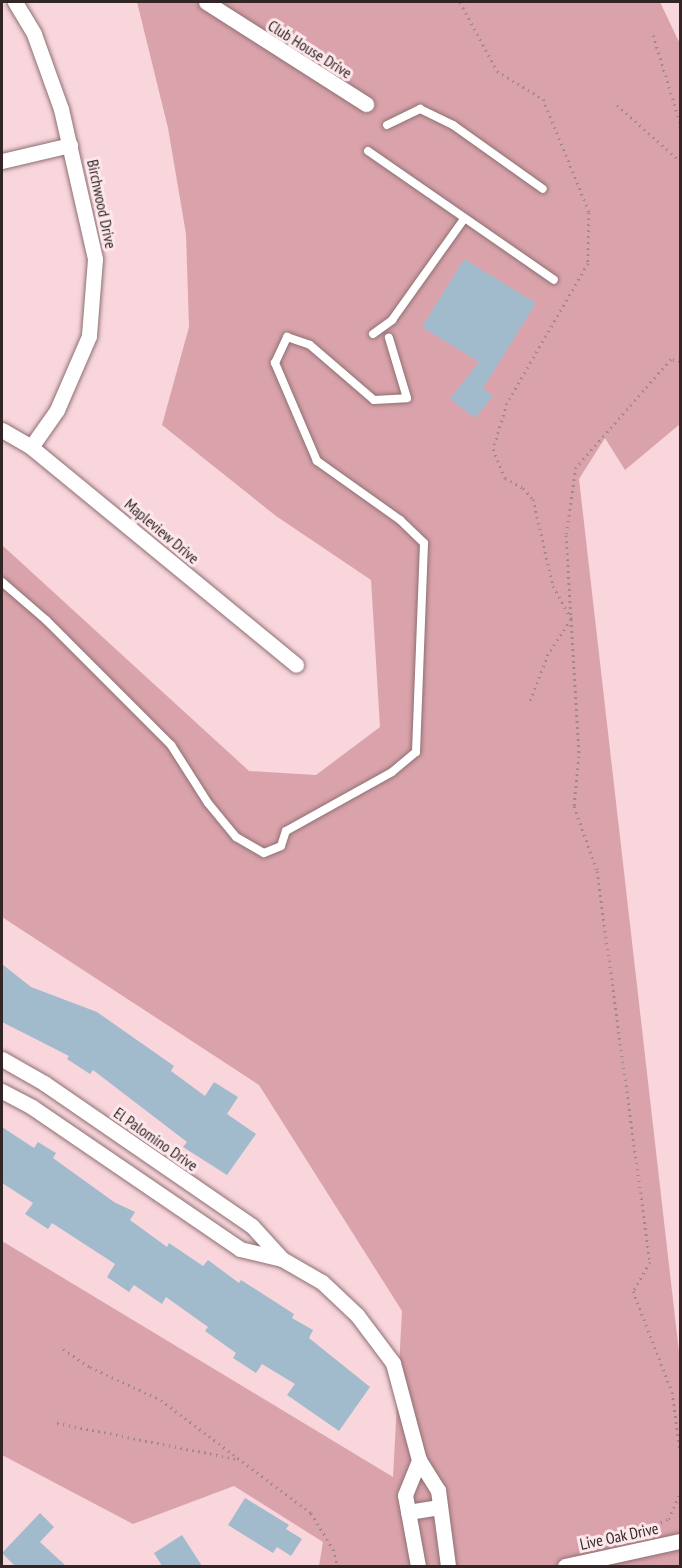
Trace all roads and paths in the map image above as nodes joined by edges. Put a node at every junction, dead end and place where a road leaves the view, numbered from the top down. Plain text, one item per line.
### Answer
1 (15, 2) edge
2 (206, 2) edge
3 (653, 35) dead end
4 (366, 104) dead end
5 (617, 105) dead end
6 (681, 123) edge
7 (387, 125) dead end
8 (70, 145) junction
9 (368, 151) dead end
10 (2, 161) edge
11 (681, 161) edge
12 (543, 189) dead end
13 (464, 219) junction
14 (554, 280) dead end
15 (373, 334) dead end
16 (389, 338) dead end
17 (680, 360) edge
18 (507, 403) dead end
19 (2, 430) edge
20 (31, 447) junction
21 (2, 582) edge
22 (571, 619) junction
23 (296, 665) dead end
24 (530, 701) dead end
25 (2, 1059) edge
26 (2, 1090) edge
27 (282, 1259) junction
28 (63, 1349) dead end
29 (57, 1423) dead end
30 (681, 1451) edge
31 (239, 1459) junction
32 (419, 1460) junction
33 (681, 1493) edge
34 (440, 1507) junction
35 (408, 1512) junction
36 (681, 1541) edge
37 (634, 1551) junction
38 (338, 1566) edge
39 (418, 1566) edge
40 (448, 1566) edge
41 (565, 1566) edge

1 - 8 street, Birchwood Drive
2 - 4 street, Club House Drive
3 - 6 path
5 - 11 path
7 - 12 lane
8 - 10 street
8 - 20 street, Birchwood Drive
9 - 13 lane
13 - 14 lane
13 - 15 lane
16 - 21 lane
17 - 22 path
18 - 22 path
19 - 20 street, Mapleview Drive
20 - 23 street, Mapleview Drive
22 - 24 path
22 - 30 path
25 - 27 street, El Palomino Drive
26 - 27 street, El Palomino Drive
27 - 32 street, El Palomino Drive
28 - 31 path
29 - 31 path
31 - 38 path
32 - 34 street, El Palomino Drive
32 - 35 street
33 - 37 path
34 - 35 street
34 - 40 street, El Palomino Drive
35 - 39 street
36 - 37 street, Live Oak Drive
37 - 41 street, Live Oak Drive

